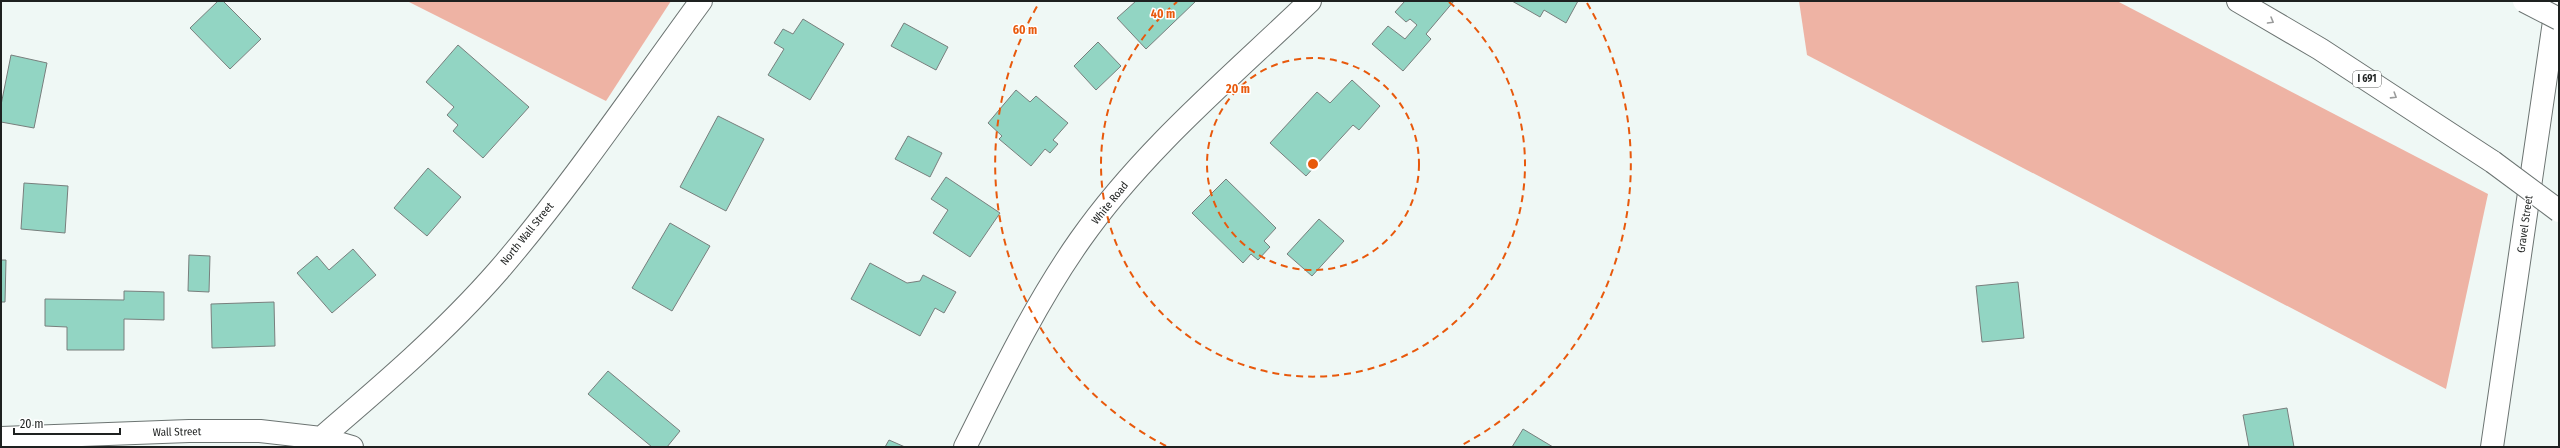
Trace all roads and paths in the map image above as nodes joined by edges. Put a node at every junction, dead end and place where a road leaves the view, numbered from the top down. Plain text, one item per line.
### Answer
1 (701, 1) edge
2 (1310, 1) edge
3 (2238, 1) edge
4 (2524, 1) edge
5 (2557, 1) edge
6 (2559, 19) edge
7 (2559, 211) edge
8 (1, 438) edge
9 (320, 442) edge
10 (352, 447) edge
11 (966, 447) edge
12 (2492, 447) edge

1 - 9 main road, North Wall Street
2 - 11 main road, White Road
3 -> 7 main road, I 691, bridge
4 - 6 main road, bridge
5 - 12 main road, Gravel Street
8 - 9 main road, Wall Street
9 - 10 main road, Wall Street

